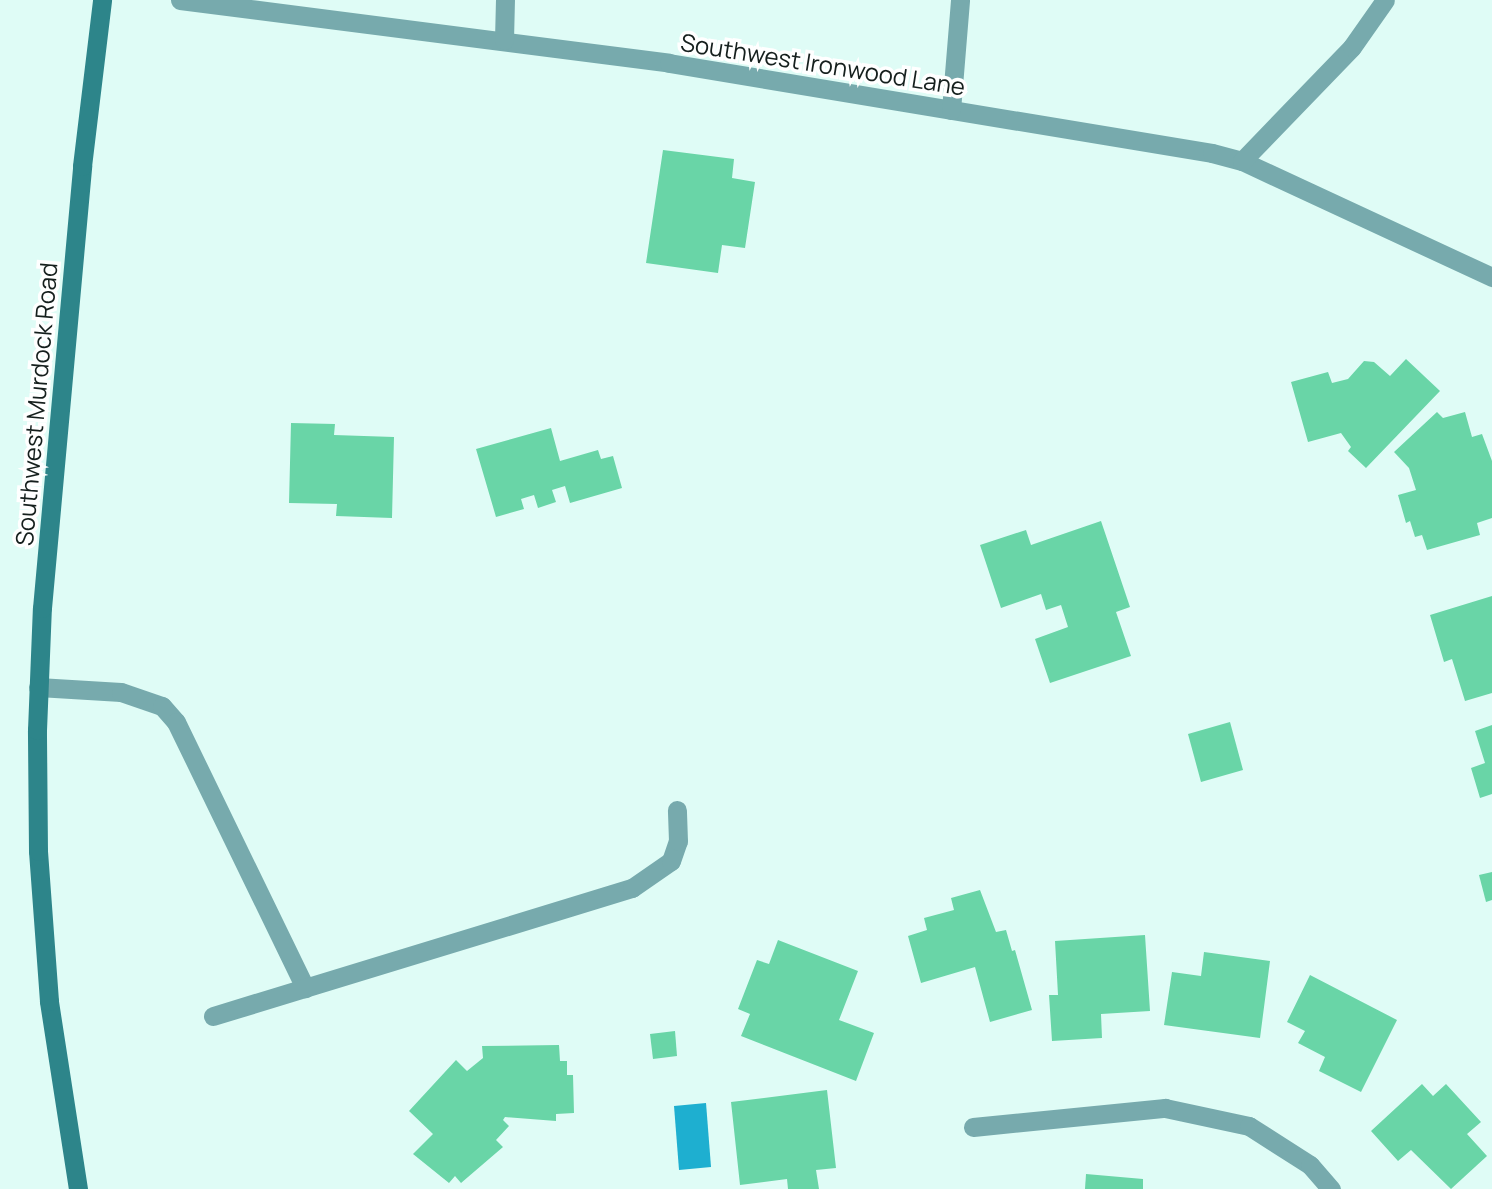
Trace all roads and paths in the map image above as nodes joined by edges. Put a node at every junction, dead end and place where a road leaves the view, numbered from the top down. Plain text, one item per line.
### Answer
1 (102, 0) edge
2 (180, 0) edge
3 (505, 0) edge
4 (960, 0) edge
5 (1385, 0) edge
6 (504, 40) junction
7 (951, 110) junction
8 (1242, 161) junction
9 (1492, 277) edge
10 (38, 687) junction
11 (677, 810) dead end
12 (305, 988) junction
13 (213, 1016) dead end
14 (973, 1127) dead end
15 (78, 1189) edge
16 (1331, 1189) edge

1 - 10 main road, Southwest Murdock Road
2 - 6 street, Southwest Ironwood Lane
3 - 6 street
4 - 7 street
5 - 8 street
6 - 7 street, Southwest Ironwood Lane
7 - 8 street, Southwest Ironwood Lane
8 - 9 street, Southwest Ironwood Lane
10 - 12 street
10 - 15 main road, Southwest Murdock Road
11 - 12 street
12 - 13 street
14 - 16 street

